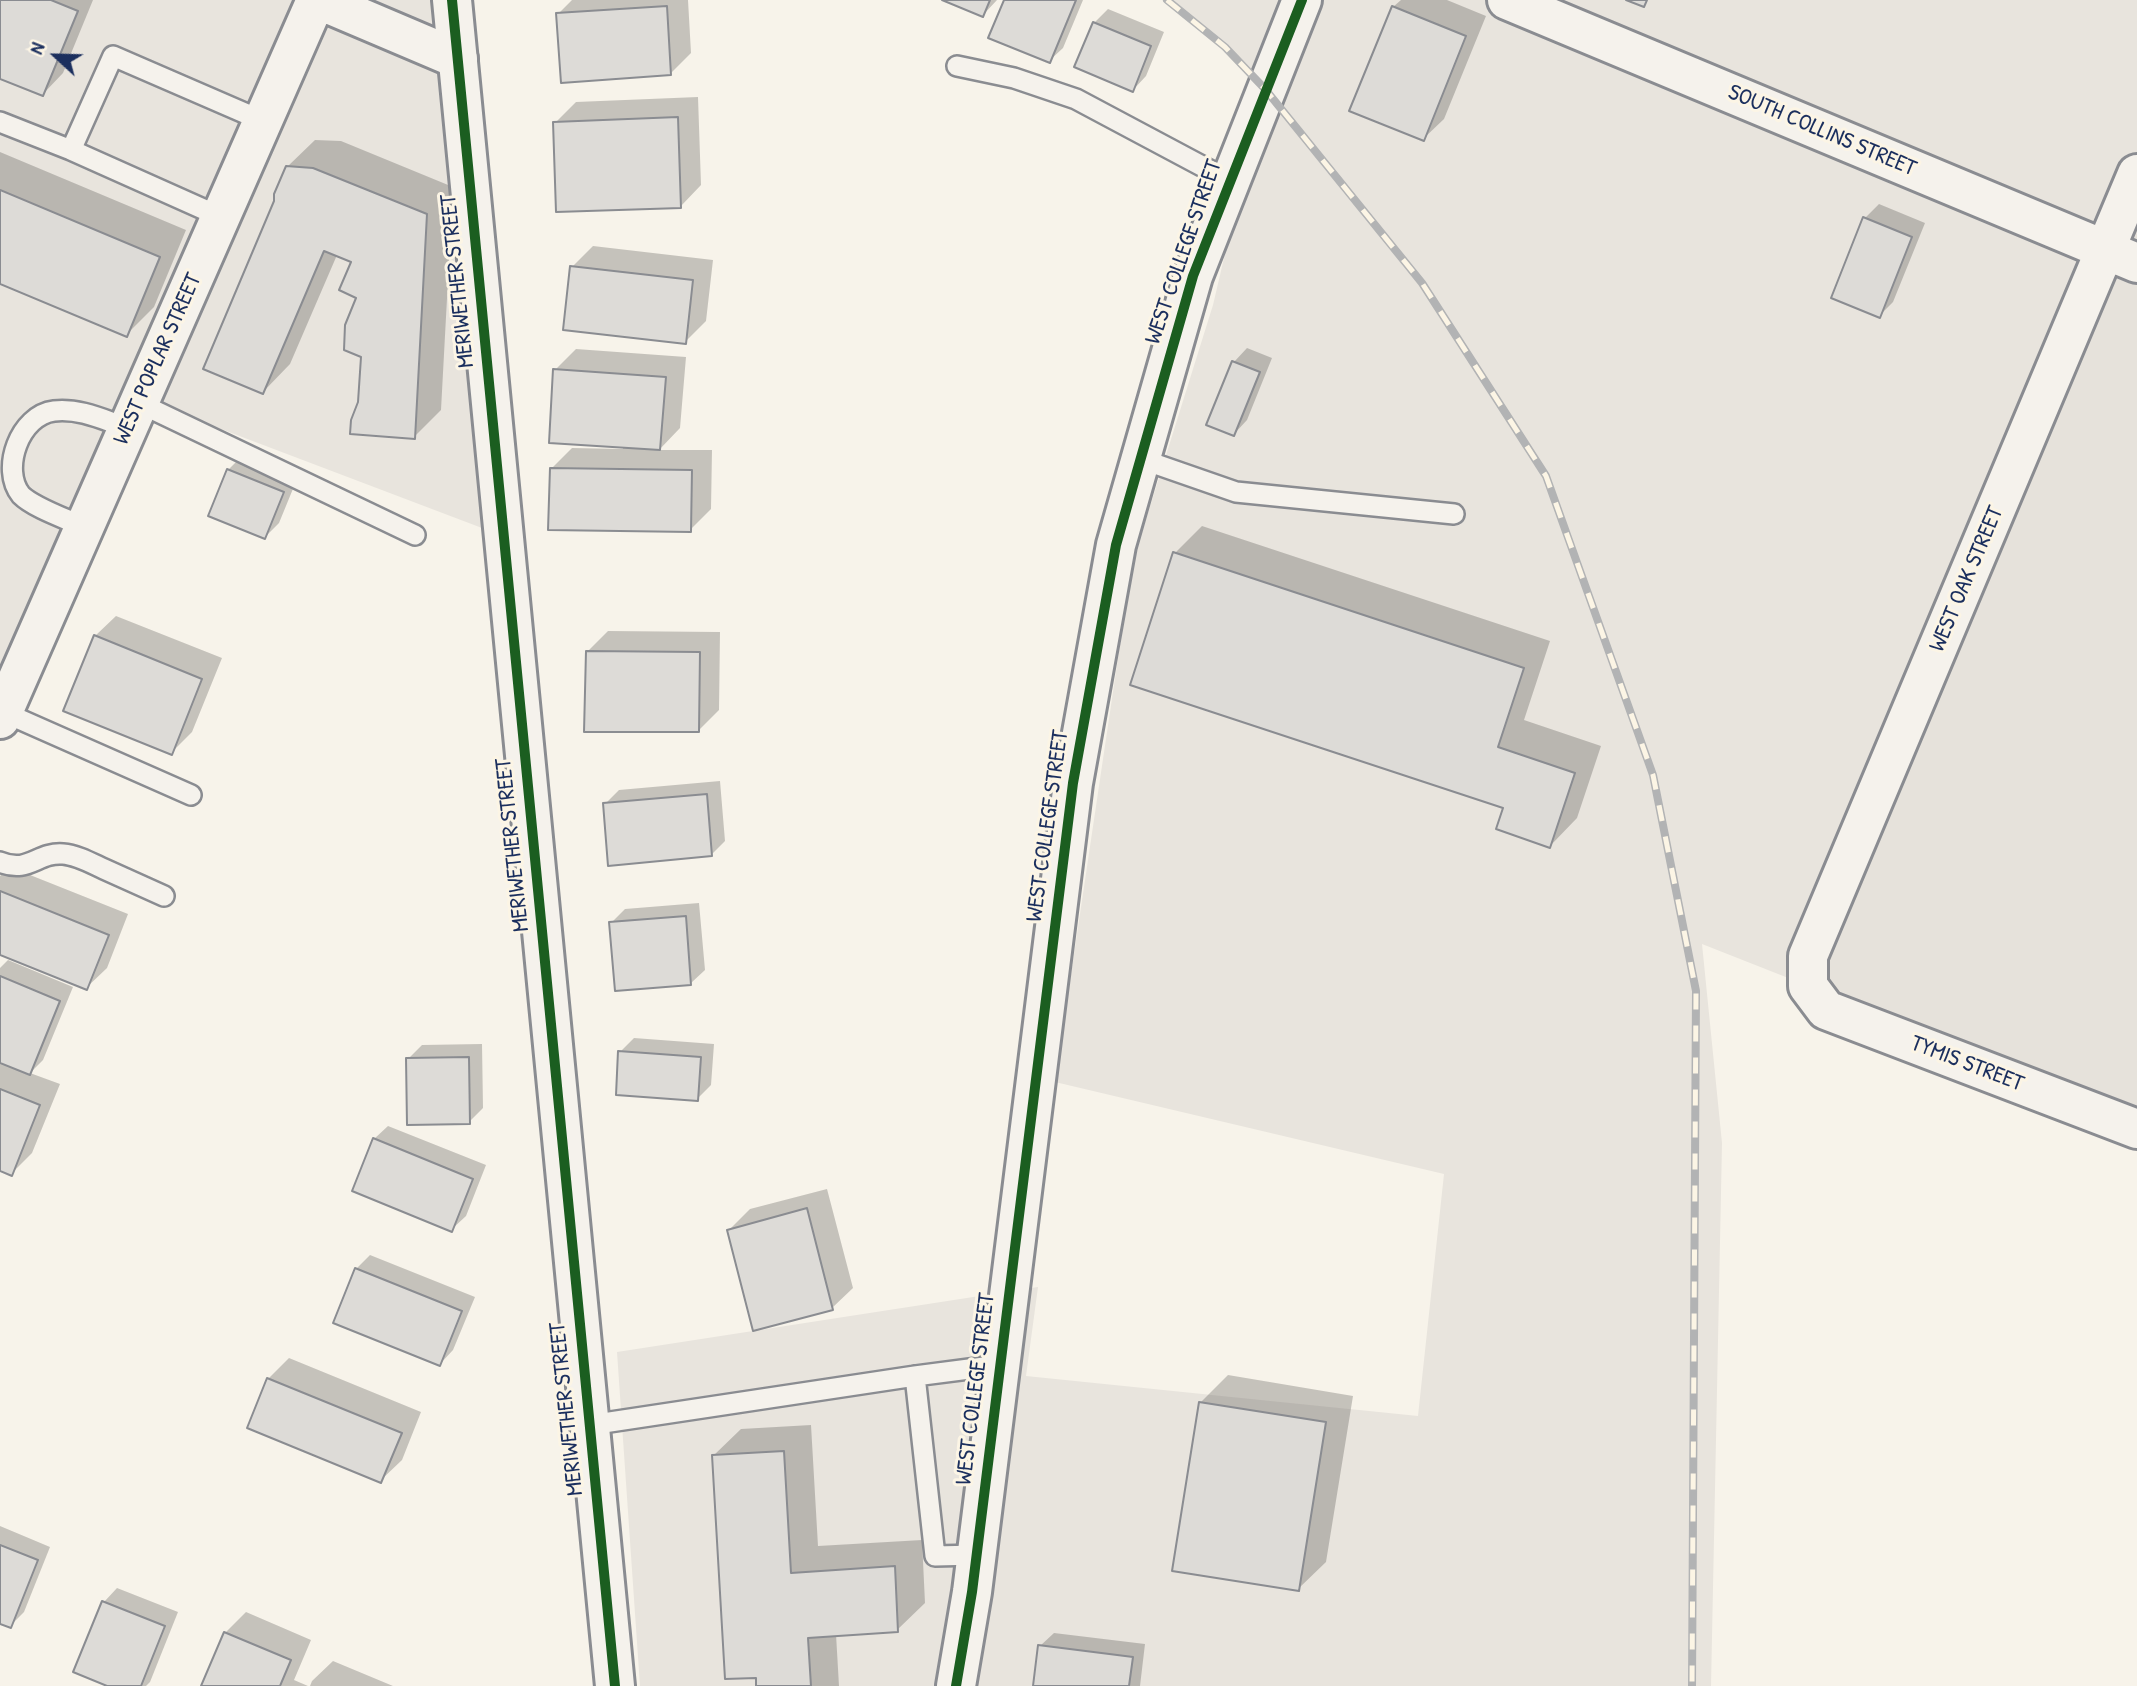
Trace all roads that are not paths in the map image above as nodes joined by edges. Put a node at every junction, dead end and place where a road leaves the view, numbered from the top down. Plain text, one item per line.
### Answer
1 (318, 0) edge
2 (452, 0) edge
3 (1301, 0) edge
4 (1507, 0) edge
5 (458, 59) junction
6 (957, 66) dead end
7 (263, 121) junction
8 (0, 122) edge
9 (71, 149) junction
10 (2137, 174) edge
11 (1230, 181) junction
12 (221, 217) junction
13 (2121, 256) edge
14 (133, 416) junction
15 (1141, 459) junction
16 (1454, 514) dead end
17 (84, 527) junction
18 (415, 535) dead end
19 (2, 715) edge
20 (191, 795) dead end
21 (0, 862) edge
22 (164, 896) dead end
23 (1808, 986) joint
24 (2137, 1129) edge
25 (1000, 1366) junction
26 (915, 1376) junction
27 (590, 1425) junction
28 (976, 1555) junction
29 (615, 1686) edge
30 (956, 1686) edge

1 - 5 street
1 - 7 street, WEST POPLAR STREET
2 - 5 street, MERIWETHER STREET
3 - 11 street, WEST COLLEGE STREET
4 - 13 street, SOUTH COLLINS STREET
5 - 27 street, MERIWETHER STREET
6 - 11 lane
7 - 9 lane
7 - 12 street, WEST POPLAR STREET
8 - 9 lane
9 - 12 lane
10 - 13 street, WEST OAK STREET
11 - 15 street, WEST COLLEGE STREET
12 - 14 street, WEST POPLAR STREET
13 - 23 street, WEST OAK STREET
14 - 17 street, WEST POPLAR STREET
14 - 17 lane
14 - 18 lane
15 - 16 lane
15 - 25 street, WEST COLLEGE STREET
17 - 19 street, WEST POPLAR STREET
19 - 20 lane
21 - 22 lane
23 - 24 street, TYMIS STREET
25 - 26 lane
25 - 28 street, WEST COLLEGE STREET
26 - 27 lane
26 - 28 lane
27 - 29 street, MERIWETHER STREET
28 - 30 street, WEST COLLEGE STREET

